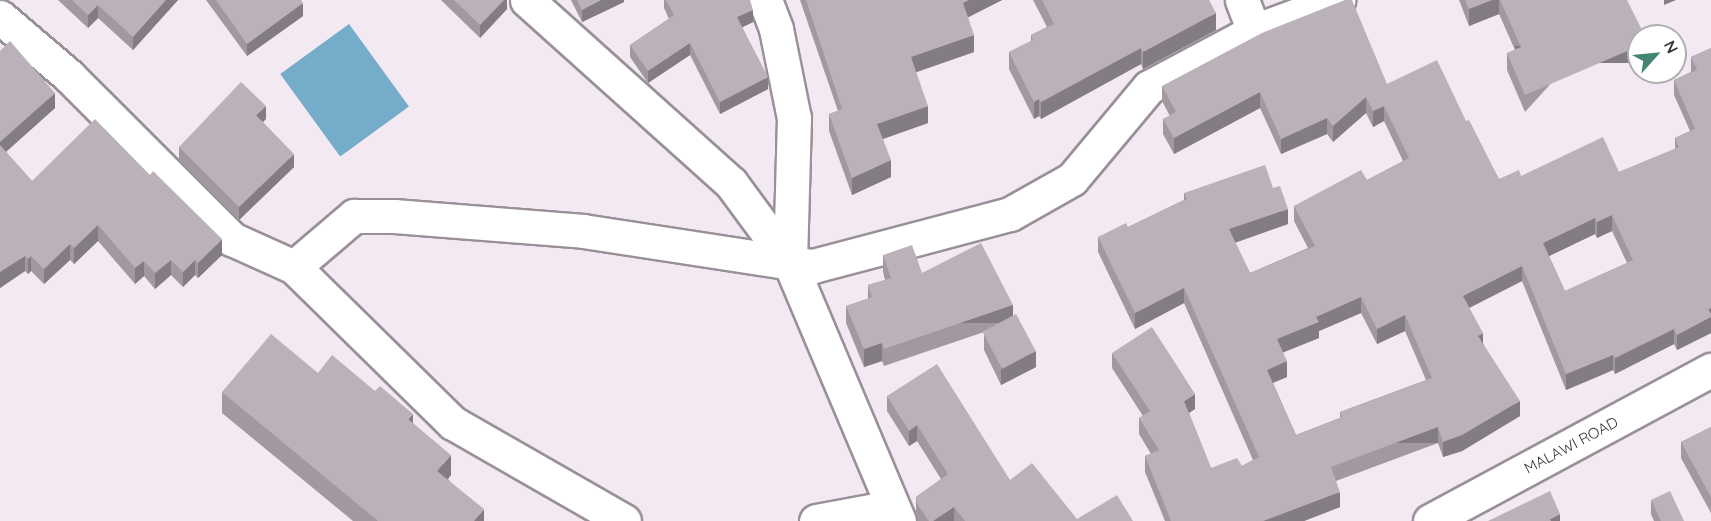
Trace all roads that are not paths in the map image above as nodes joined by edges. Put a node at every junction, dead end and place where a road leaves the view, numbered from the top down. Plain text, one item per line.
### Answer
1 (527, 0) edge
2 (765, 0) edge
3 (1242, 0) edge
4 (1338, 0) edge
5 (0, 17) edge
6 (1254, 31) junction
7 (790, 263) junction
8 (294, 267) junction
9 (1711, 369) edge
10 (896, 514) edge
11 (624, 521) edge
12 (816, 521) edge
13 (1430, 521) edge

1 - 7 street
2 - 7 street
3 - 6 street
4 - 6 street
5 - 8 street
6 - 7 street
7 - 8 street
7 - 10 street
8 - 11 street
9 - 13 street, MALAWI ROAD
10 - 12 street

